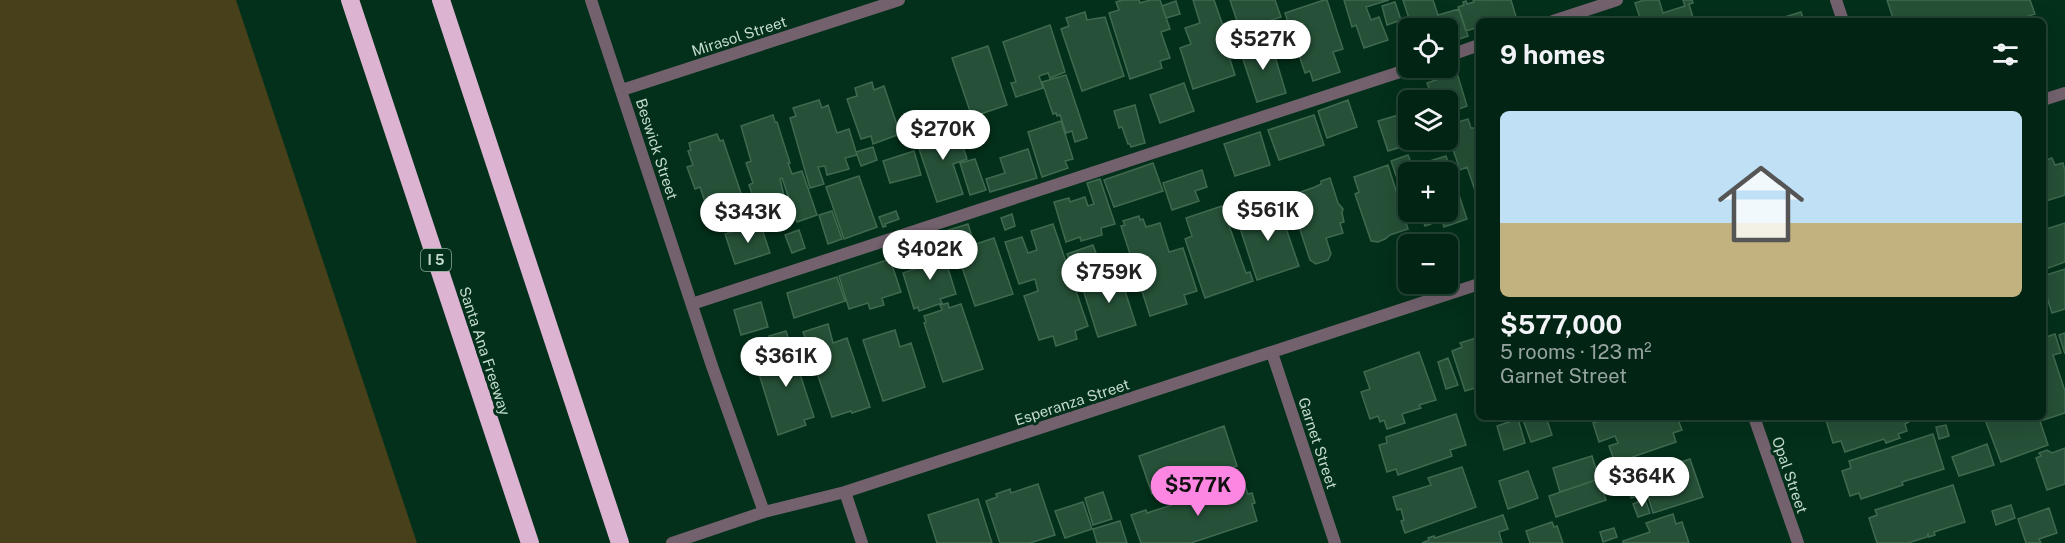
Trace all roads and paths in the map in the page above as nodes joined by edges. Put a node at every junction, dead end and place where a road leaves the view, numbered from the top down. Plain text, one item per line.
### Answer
1 (350, 0) edge
2 (441, 0) edge
3 (591, 0) edge
4 (899, 0) edge
5 (1617, 0) edge
6 (1836, 0) edge
7 (1562, 18) edge
8 (1842, 18) edge
9 (1476, 46) edge
10 (1458, 52) edge
11 (1398, 73) edge
12 (622, 90) junction
13 (2065, 93) edge
14 (2046, 99) edge
15 (1476, 285) edge
16 (692, 304) junction
17 (1272, 353) junction
18 (1755, 420) edge
19 (845, 492) junction
20 (764, 512) junction
21 (530, 543) edge
22 (620, 543) edge
23 (672, 543) edge
24 (862, 543) edge
25 (1335, 543) edge
26 (1798, 543) edge

1 - 21 highway, Santa Ana Freeway / I 5
2 - 22 highway
3 - 12 street, Beswick Street
4 - 12 street, Mirasol Street
5 - 7 street
6 - 8 street
9 - 10 street
11 - 16 street
12 - 16 street, Beswick Street
13 - 14 street
15 - 17 street, Esperanza Street
16 - 20 street, Beswick Street
17 - 19 street, Esperanza Street
17 - 25 street, Garnet Street
18 - 26 street, Opal Street
19 - 20 street, Esperanza Street
19 - 24 street
20 - 23 street, Esperanza Street

